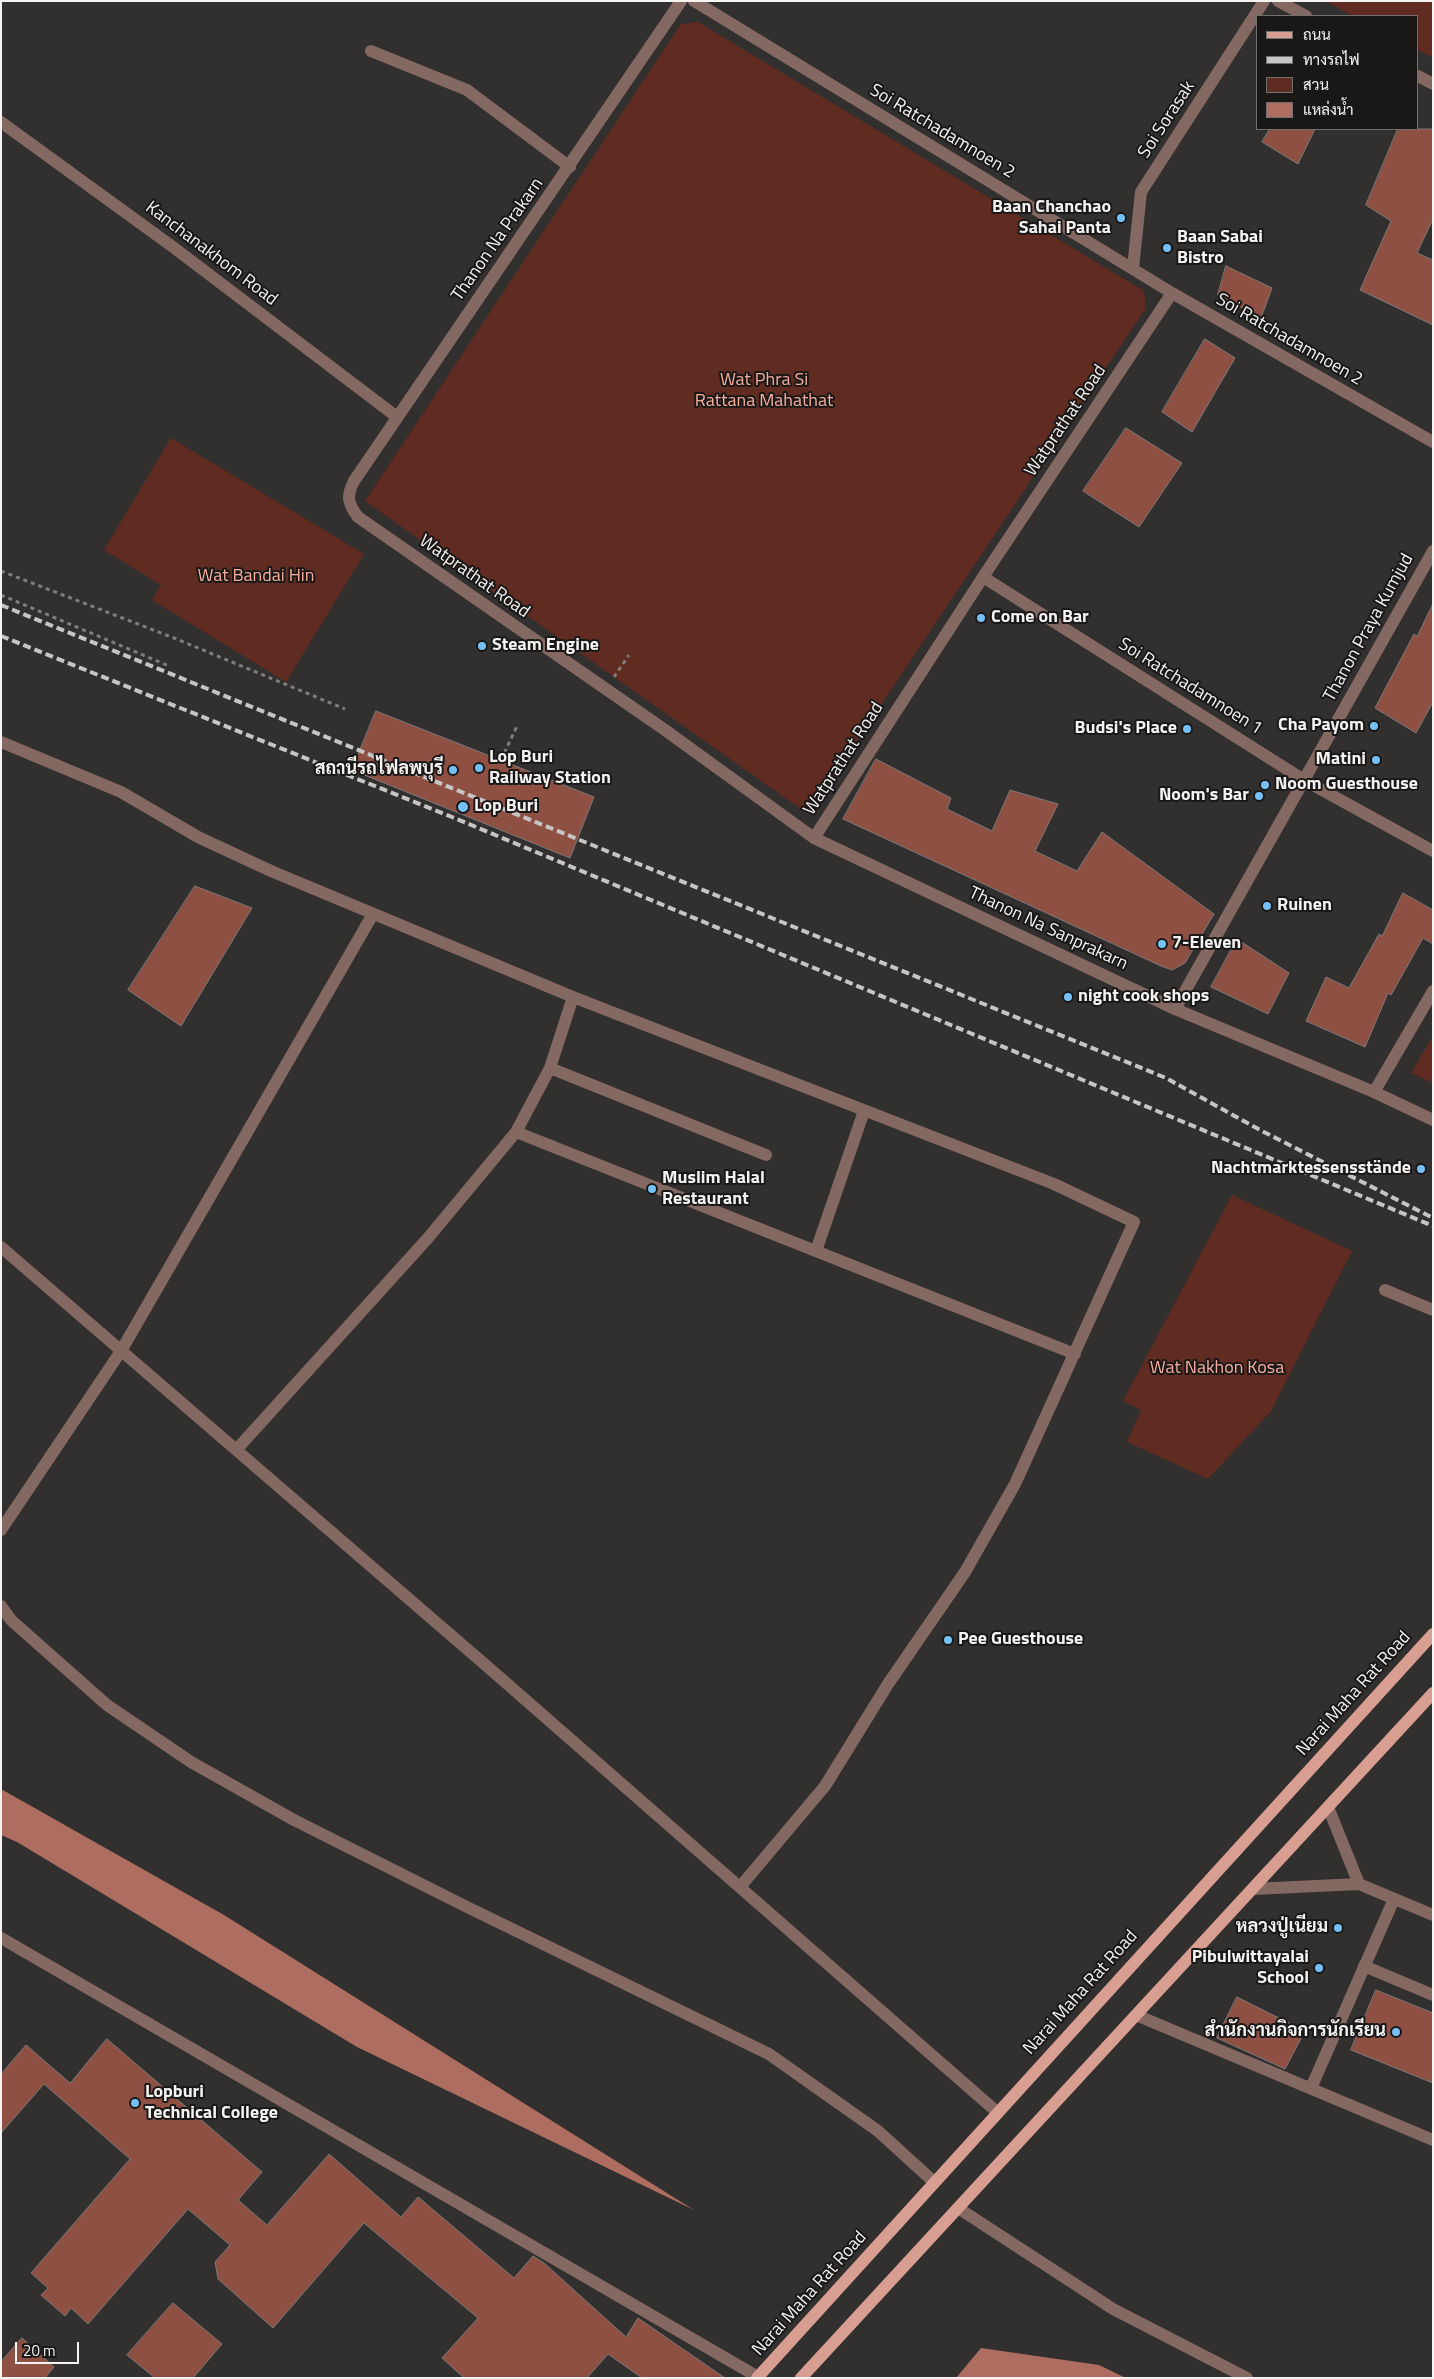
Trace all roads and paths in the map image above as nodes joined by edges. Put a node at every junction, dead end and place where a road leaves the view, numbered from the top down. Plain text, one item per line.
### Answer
1 (681, 1) edge
2 (694, 1) edge
3 (1264, 1) edge
4 (1278, 1) edge
5 (1304, 15) edge
6 (371, 51) dead end
7 (1419, 77) edge
8 (1433, 84) edge
9 (1, 122) edge
10 (570, 167) junction
11 (1133, 268) junction
12 (1172, 293) junction
13 (397, 417) junction
14 (1433, 442) edge
15 (348, 500) joint
16 (1433, 551) edge
17 (1, 571) edge
18 (983, 577) junction
19 (1, 595) edge
20 (629, 655) dead end
21 (169, 666) dead end
22 (605, 689) junction
23 (345, 709) dead end
24 (517, 726) dead end
25 (1, 742) edge
26 (501, 760) dead end
27 (1304, 780) junction
28 (814, 838) junction
29 (1433, 851) edge
30 (373, 914) junction
31 (1433, 991) edge
32 (573, 998) junction
33 (1175, 1010) junction
34 (550, 1068) junction
35 (1374, 1092) junction
36 (864, 1110) junction
37 (1433, 1120) edge
38 (516, 1132) junction
39 (766, 1156) dead end
40 (1, 1247) edge
41 (816, 1251) junction
42 (1385, 1290) dead end
43 (1433, 1310) edge
44 (121, 1351) junction
45 (1076, 1354) junction
46 (237, 1449) junction
47 (1, 1530) edge
48 (1, 1606) edge
49 (1433, 1634) edge
50 (1433, 1694) edge
51 (1328, 1807) junction
52 (1359, 1884) junction
53 (740, 1887) junction
54 (1253, 1889) junction
55 (1394, 1899) junction
56 (1433, 1915) edge
57 (1, 1938) edge
58 (1364, 1966) junction
59 (1433, 1995) edge
60 (1136, 2015) junction
61 (1311, 2088) junction
62 (997, 2112) junction
63 (1433, 2140) edge
64 (934, 2182) junction
65 (958, 2208) junction
66 (758, 2377) edge
67 (800, 2378) edge
68 (1247, 2378) edge

1 - 10 street, Thanon Na Prakarn
2 - 11 street, Soi Ratchadamnoen 2
3 - 11 street, Soi Sorasak
4 - 5 street
6 - 10 street
7 - 8 street
9 - 13 street, Kanchanakhom Road
10 - 13 street, Thanon Na Prakarn
11 - 12 street, Soi Ratchadamnoen 2
12 - 14 street, Soi Ratchadamnoen 2
12 - 18 street, Watprathat Road
13 - 15 street, Thanon Na Prakarn
15 - 22 street, Watprathat Road
16 - 27 street, Thanon Praya Kumjud
17 - 23 path
18 - 27 street, Soi Ratchadamnoen 1
18 - 28 street, Watprathat Road
19 - 21 path
20 - 22 path
22 - 28 street, Watprathat Road
24 - 26 path
25 - 30 street
27 - 29 street, Soi Ratchadamnoen 1
27 - 33 street, Thanon Praya Kumjud
28 - 33 street, Thanon Na Sanprakarn
30 - 32 street
30 - 44 street
31 - 35 street
32 - 34 street
32 - 36 street
33 - 35 street, Thanon Na Sanprakarn
34 - 38 street
34 - 39 street
35 - 37 street, Thanon Na Sanprakarn
36 - 41 street
36 - 45 street
38 - 41 street
38 - 46 street
40 - 44 street
41 - 45 street
42 - 43 street
44 - 46 street
44 - 47 street
45 - 53 street
46 - 53 street
48 - 64 street
49 - 62 main road, Narai Maha Rat Road
50 - 51 main road
51 - 52 street
51 - 54 main road
52 - 54 street
52 - 55 street
53 - 62 street
54 - 60 main road
55 - 56 street
55 - 58 street
57 - 66 street
58 - 59 street
58 - 61 street
60 - 61 street
60 - 65 main road
61 - 63 street
62 - 64 main road, Narai Maha Rat Road
64 - 66 main road, Narai Maha Rat Road
65 - 67 main road
65 - 68 street

